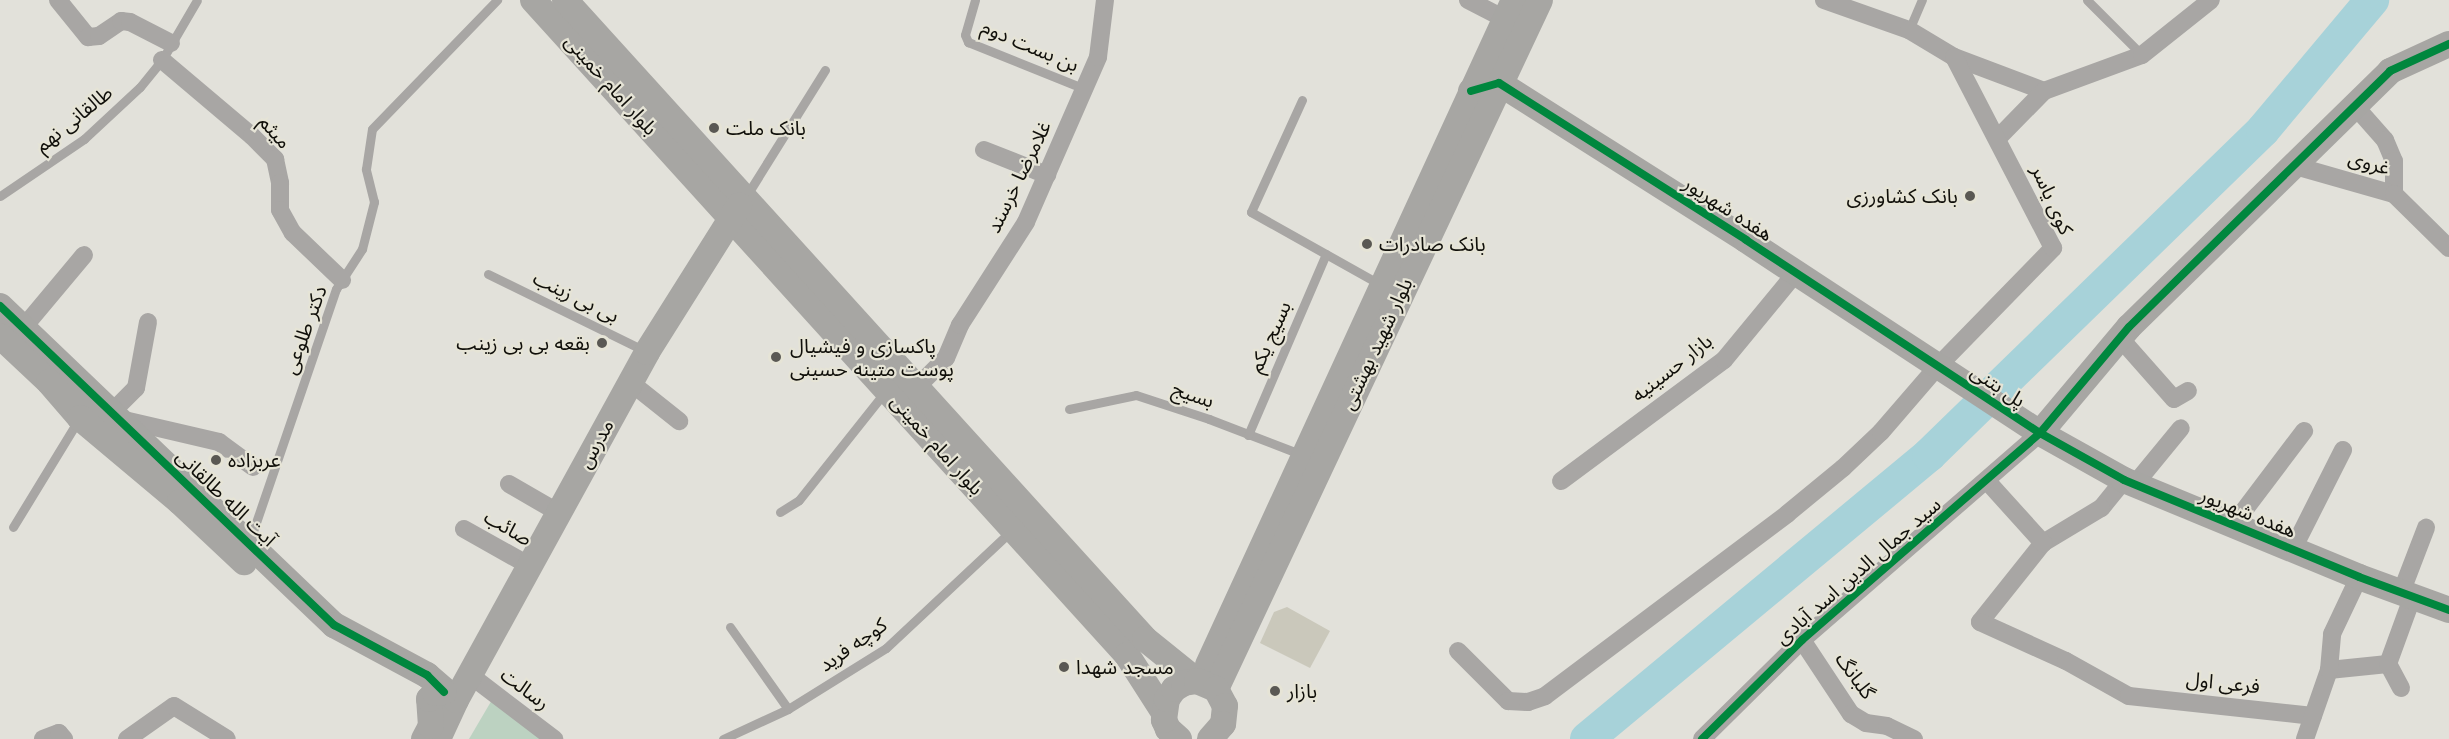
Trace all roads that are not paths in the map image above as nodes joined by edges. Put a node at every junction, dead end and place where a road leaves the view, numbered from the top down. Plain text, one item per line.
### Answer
1 (58, 0) edge
2 (197, 0) edge
3 (497, 0) edge
4 (532, 0) edge
5 (565, 0) edge
6 (975, 0) edge
7 (1106, 0) edge
8 (1468, 0) edge
9 (1540, 0) edge
10 (1824, 0) edge
11 (1922, 0) edge
12 (2087, 0) edge
13 (2211, 0) edge
14 (1509, 9) edge
15 (1909, 30) junction
16 (171, 43) junction
17 (2449, 44) edge
18 (2142, 55) junction
19 (1954, 57) junction
20 (162, 60) junction
21 (825, 70) dead end
22 (1499, 83) junction
23 (1085, 89) junction
24 (1471, 91) junction
25 (2044, 92) junction
26 (1302, 100) dead end
27 (2354, 105) junction
28 (1998, 138) junction
29 (984, 150) dead end
30 (2292, 165) junction
31 (1047, 175) junction
32 (2394, 194) junction
33 (0, 196) edge
34 (737, 208) junction
35 (2449, 248) edge
36 (1326, 254) junction
37 (84, 255) dead end
38 (488, 274) dead end
39 (1795, 274) junction
40 (342, 280) junction
41 (1381, 285) junction
42 (0, 306) edge
43 (148, 322) dead end
44 (11, 332) edge
45 (2120, 338) junction
46 (647, 352) junction
47 (1938, 366) junction
48 (630, 382) junction
49 (917, 387) junction
50 (886, 390) junction
51 (2188, 391) dead end
52 (1069, 409) dead end
53 (116, 415) junction
54 (80, 418) junction
55 (679, 421) dead end
56 (2181, 428) dead end
57 (2304, 431) dead end
58 (2040, 433) junction
59 (1248, 435) junction
60 (2343, 450) dead end
61 (1303, 455) junction
62 (253, 467) dead end
63 (1561, 481) dead end
64 (1987, 481) junction
65 (2129, 482) junction
66 (509, 484) dead end
67 (780, 512) dead end
68 (559, 513) junction
69 (2233, 525) junction
70 (13, 527) dead end
71 (464, 528) dead end
72 (2426, 528) dead end
73 (1012, 529) junction
74 (249, 543) junction
75 (2043, 543) junction
76 (2293, 549) junction
77 (530, 566) junction
78 (2359, 577) junction
79 (2407, 596) junction
80 (2449, 610) edge
81 (730, 627) dead end
82 (1802, 640) junction
83 (1458, 651) dead end
84 (2388, 664) junction
85 (2329, 670) junction
86 (470, 675) junction
87 (1204, 684) junction
88 (2401, 688) dead end
89 (443, 697) junction
90 (788, 710) junction
91 (1163, 711) junction
92 (2313, 716) junction
93 (43, 739) edge
94 (64, 739) edge
95 (127, 739) edge
96 (227, 739) edge
97 (424, 739) edge
98 (438, 739) edge
99 (554, 739) edge
100 (723, 739) edge
101 (1179, 739) edge
102 (1210, 739) edge
103 (1702, 739) edge
104 (1914, 739) edge
105 (2305, 739) edge

1 - 16 street
2 - 16 lane, طالقانی نهم
3 - 40 lane, دکتر طلوعی
4 - 34 main road, بلوار امام خمینی
5 - 34 main road, بلوار امام خمینی
6 - 23 lane, بن بست دوم
7 - 23 street, غلامرضا خرسند
8 - 14 street
9 - 22 main road, بلوار شهید بهشتی
10 - 15 street
11 - 15 lane
12 - 18 lane
13 - 18 street
14 - 24 main road, بلوار شهید بهشتی
15 - 19 street
16 - 20 lane, طالقانی نهم
17 - 27 main road
18 - 25 street
19 - 25 street
19 - 28 street, کوی یاسر
20 - 33 lane, طالقانی نهم
20 - 40 street, میثم
21 - 34 lane
22 - 24 main road
22 - 39 main road, هفده شهریور
22 - 87 main road, بلوار شهید بهشتی
23 - 31 street, غلامرضا خرسند
24 - 41 main road, بلوار شهید بهشتی
25 - 28 street
26 - 36 lane
27 - 30 main road
27 - 32 street
28 - 47 street, کوی یاسر
29 - 31 street
30 - 32 street, غروی
30 - 45 main road
31 - 49 street, غلامرضا خرسند
32 - 35 street, غروی
34 - 46 main road, مدرس
34 - 49 main road, بلوار امام خمینی
34 - 50 main road, بلوار امام خمینی
36 - 41 lane
36 - 59 lane, بسیج یکم
37 - 44 street
38 - 46 lane, بی بی زینب
39 - 47 main road, هفده شهریور
39 - 63 street, بازار حسینیه
40 - 74 lane, دکتر طلوعی
41 - 61 main road, بلوار شهید بهشتی
42 - 44 main road, آیت الله طالقانی
43 - 53 street
44 - 53 main road, آیت الله طالقانی
44 - 54 main road, آیت الله طالقانی
45 - 51 street
45 - 58 main road
46 - 48 main road, مدرس
47 - 58 main road, پل بتنی
47 - 83 street
48 - 55 street
48 - 68 main road, مدرس
49 - 87 main road, بلوار امام خمینی
50 - 67 lane
50 - 73 main road, بلوار امام خمینی
52 - 59 lane, بسیج
53 - 62 street
53 - 74 main road, آیت الله طالقانی
54 - 70 lane
54 - 89 main road, آیت الله طالقانی
56 - 65 street
57 - 69 street
58 - 64 street, سید جمال الدین اسد آبادی
58 - 65 main road, هفده شهریور
59 - 61 lane, بسیج
60 - 76 street
61 - 87 main road, بلوار شهید بهشتی
64 - 75 street
64 - 82 street, سید جمال الدین اسد آبادی
65 - 69 main road, هفده شهریور
65 - 75 street
66 - 68 street
68 - 77 main road, مدرس
69 - 76 main road, هفده شهریور
71 - 77 street, صائب
72 - 79 street
73 - 90 lane, کوچه فرید
73 - 91 main road, بلوار امام خمینی
74 - 89 main road, آیت الله طالقانی
75 - 92 street, فرعی اول
76 - 78 main road, هفده شهریور
77 - 86 main road, مدرس
78 - 79 main road, هفده شهریور
78 - 85 street
79 - 80 main road, هفده شهریور
79 - 84 street
81 - 90 lane
82 - 103 street, سید جمال الدین اسد آبادی
82 - 104 street, گلبانگ
84 - 85 street
84 - 88 street
85 - 92 street
86 - 89 main road, مدرس
86 - 99 street, رسالت
87 - 91 main road
87 - 102 main road
89 - 97 main road
89 - 98 main road, مدرس
90 - 100 lane, کوچه فرید
91 - 101 main road, بلوار امام خمینی
92 - 105 street
93 - 94 street
95 - 96 street

